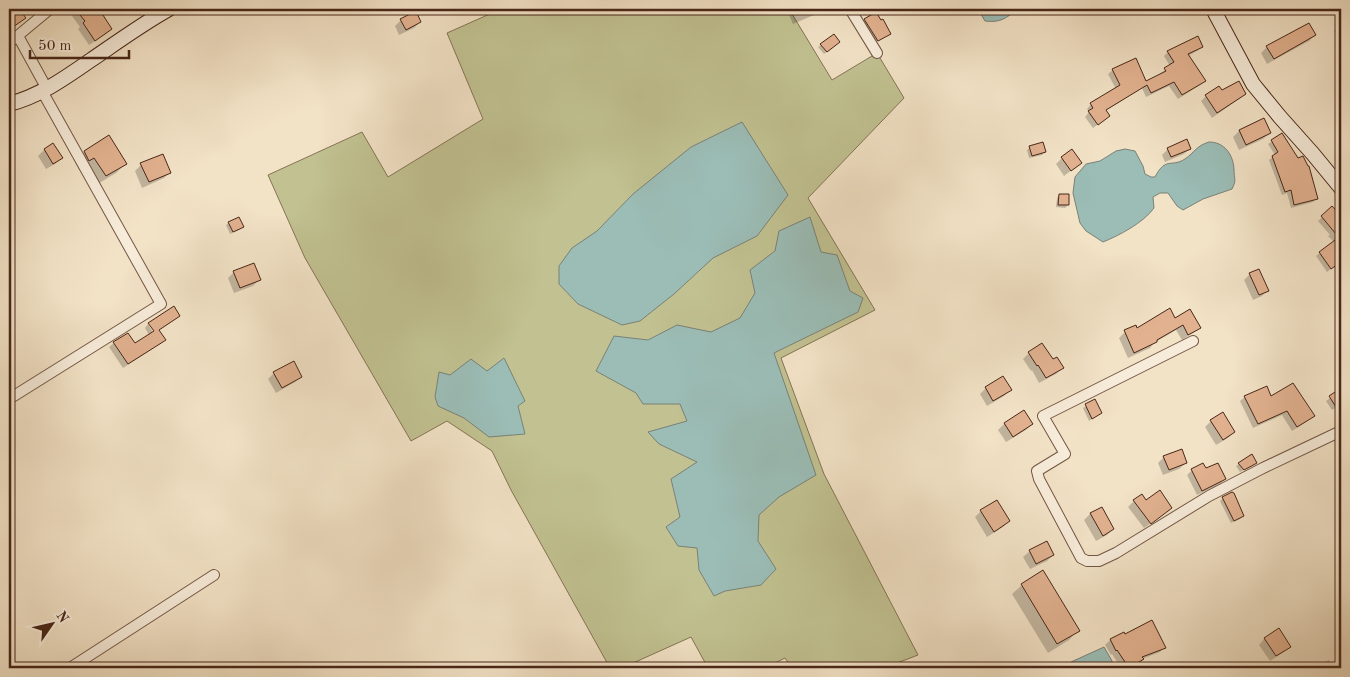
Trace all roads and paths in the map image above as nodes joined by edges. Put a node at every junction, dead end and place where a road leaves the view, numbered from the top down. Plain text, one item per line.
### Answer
1 (50, 9) edge
2 (169, 9) edge
3 (850, 9) edge
4 (1213, 9) edge
5 (18, 36) junction
6 (9, 43) edge
7 (877, 53) dead end
8 (45, 90) junction
9 (9, 104) edge
10 (1341, 188) edge
11 (1193, 341) dead end
12 (9, 400) edge
13 (1341, 431) edge
14 (214, 575) dead end
15 (70, 668) edge

1 - 5 street
2 - 8 street
3 - 7 street
4 - 10 street
5 - 6 street
5 - 8 street
8 - 9 street
8 - 12 street
11 - 13 street
14 - 15 street

